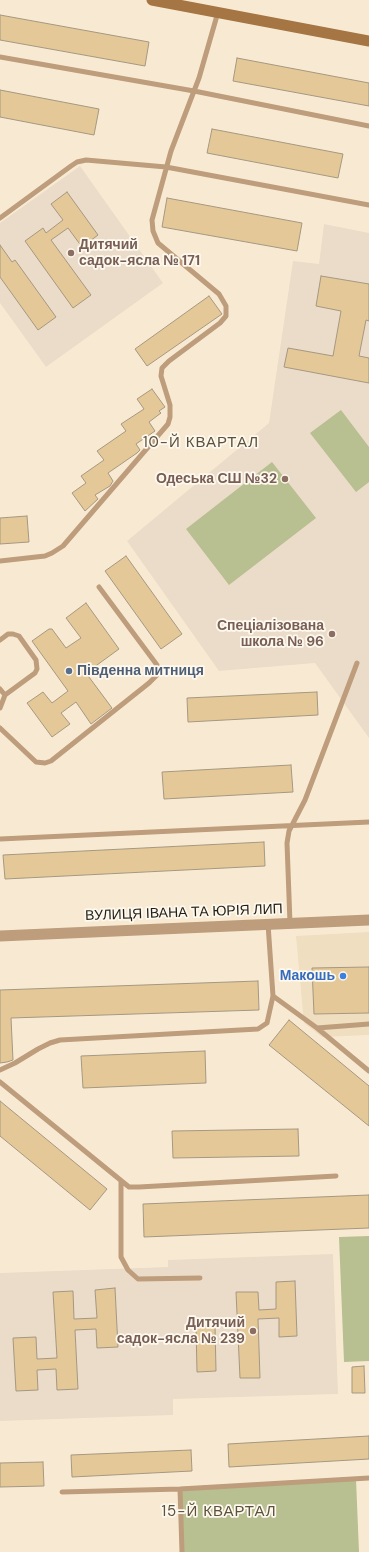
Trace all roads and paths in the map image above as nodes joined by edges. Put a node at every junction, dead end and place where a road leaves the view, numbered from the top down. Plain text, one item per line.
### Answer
1 (152, 0) edge
2 (218, 12) junction
3 (369, 41) edge
4 (0, 57) edge
5 (194, 91) junction
6 (369, 126) edge
7 (166, 167) junction
8 (369, 205) edge
9 (0, 218) edge
10 (0, 561) edge
11 (99, 587) dead end
12 (0, 640) edge
13 (357, 662) dead end
14 (0, 689) edge
15 (5, 695) junction
16 (0, 708) edge
17 (0, 728) edge
18 (369, 822) edge
19 (292, 826) junction
20 (0, 839) edge
21 (369, 920) edge
22 (290, 923) junction
23 (268, 924) junction
24 (0, 936) edge
25 (273, 996) junction
26 (369, 1024) edge
27 (317, 1028) junction
28 (0, 1070) edge
29 (369, 1071) edge
30 (0, 1082) edge
31 (336, 1176) dead end
32 (121, 1181) junction
33 (200, 1278) dead end
34 (369, 1478) edge
35 (180, 1489) junction
36 (62, 1492) dead end
37 (182, 1552) edge

1 - 2 main road
2 - 3 main road
2 - 5 lane
4 - 5 lane
5 - 6 lane
5 - 7 lane
7 - 8 lane
7 - 9 lane
7 - 10 lane
11 - 17 lane
12 - 15 lane
13 - 19 lane
14 - 15 lane
15 - 16 lane
18 - 19 lane
19 - 20 lane
19 - 22 lane
21 - 22 street, ВУЛИЦЯ ІВАНА ТА ЮРІЯ ЛИП
22 - 23 street, ВУЛИЦЯ ІВАНА ТА ЮРІЯ ЛИП
23 - 24 street, ВУЛИЦЯ ІВАНА ТА ЮРІЯ ЛИП
23 - 25 lane
25 - 27 lane
25 - 28 lane
26 - 27 lane
27 - 29 lane
30 - 32 lane
31 - 32 lane
32 - 33 lane
34 - 35 lane
35 - 36 lane
35 - 37 lane

